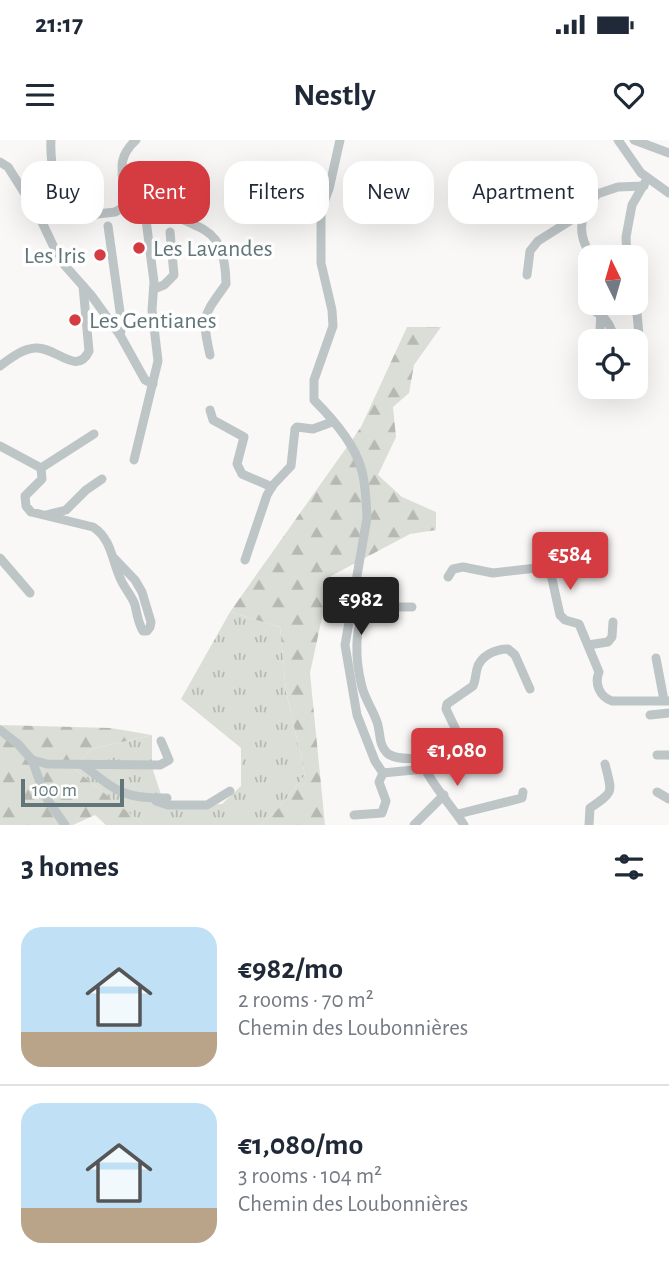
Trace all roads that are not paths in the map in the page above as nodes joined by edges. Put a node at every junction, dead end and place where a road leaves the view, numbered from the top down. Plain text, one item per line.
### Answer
1 (51, 140) edge
2 (135, 140) edge
3 (340, 140) edge
4 (618, 140) edge
5 (634, 140) edge
6 (669, 153) edge
7 (123, 161) edge
8 (0, 162) edge
9 (646, 183) junction
10 (669, 193) edge
11 (598, 194) edge
12 (118, 210) edge
13 (146, 224) edge
14 (197, 224) edge
15 (565, 224) edge
16 (582, 224) edge
17 (108, 226) dead end
18 (170, 232) dead end
19 (584, 245) edge
20 (626, 245) edge
21 (527, 275) dead end
22 (83, 286) junction
23 (154, 289) junction
24 (120, 335) junction
25 (210, 355) dead end
26 (0, 366) edge
27 (153, 384) junction
28 (210, 410) dead end
29 (332, 422) junction
30 (94, 434) dead end
31 (0, 446) edge
32 (134, 460) dead end
33 (41, 468) junction
34 (102, 479) dead end
35 (272, 487) junction
36 (44, 515) junction
37 (0, 558) edge
38 (114, 558) junction
39 (245, 560) dead end
40 (449, 577) dead end
41 (30, 593) dead end
42 (412, 607) dead end
43 (613, 622) dead end
44 (588, 645) junction
45 (656, 658) dead end
46 (530, 689) dead end
47 (666, 700) edge
48 (669, 713) edge
49 (650, 715) dead end
50 (0, 730) edge
51 (161, 741) dead end
52 (657, 755) dead end
53 (669, 755) edge
54 (419, 759) junction
55 (32, 760) junction
56 (605, 764) dead end
57 (84, 766) junction
58 (424, 769) junction
59 (383, 773) junction
60 (230, 791) dead end
61 (523, 792) dead end
62 (657, 792) dead end
63 (444, 795) junction
64 (166, 798) dead end
65 (152, 799) junction
66 (669, 799) edge
67 (457, 814) junction
68 (354, 816) dead end
69 (65, 825) edge
70 (414, 825) edge
71 (464, 825) edge
72 (589, 825) edge

1 - 12 street
2 - 7 street
3 - 29 street
4 - 9 street
5 - 6 street
8 - 22 street
9 - 10 street
9 - 11 street
9 - 20 street
13 - 23 street
14 - 25 street
15 - 21 street
16 - 19 street
17 - 24 street
18 - 23 street
22 - 24 street
22 - 26 street
23 - 27 street
24 - 27 street
27 - 32 street
28 - 35 street
29 - 35 street
29 - 59 street
30 - 33 street
31 - 33 street
33 - 36 street
34 - 36 street
35 - 39 street
36 - 38 street
37 - 41 street
38 - 38 street
40 - 44 street
42 - 54 street
43 - 44 street
44 - 47 street
45 - 47 street
46 - 54 street
48 - 49 street
50 - 55 street
51 - 57 street
52 - 53 street
54 - 58 street
55 - 57 street
55 - 69 street
56 - 72 street
57 - 65 street
58 - 59 street
58 - 63 street
59 - 68 street
60 - 65 street
61 - 67 street
62 - 66 street
63 - 67 street
63 - 70 street
64 - 65 street
67 - 71 street

